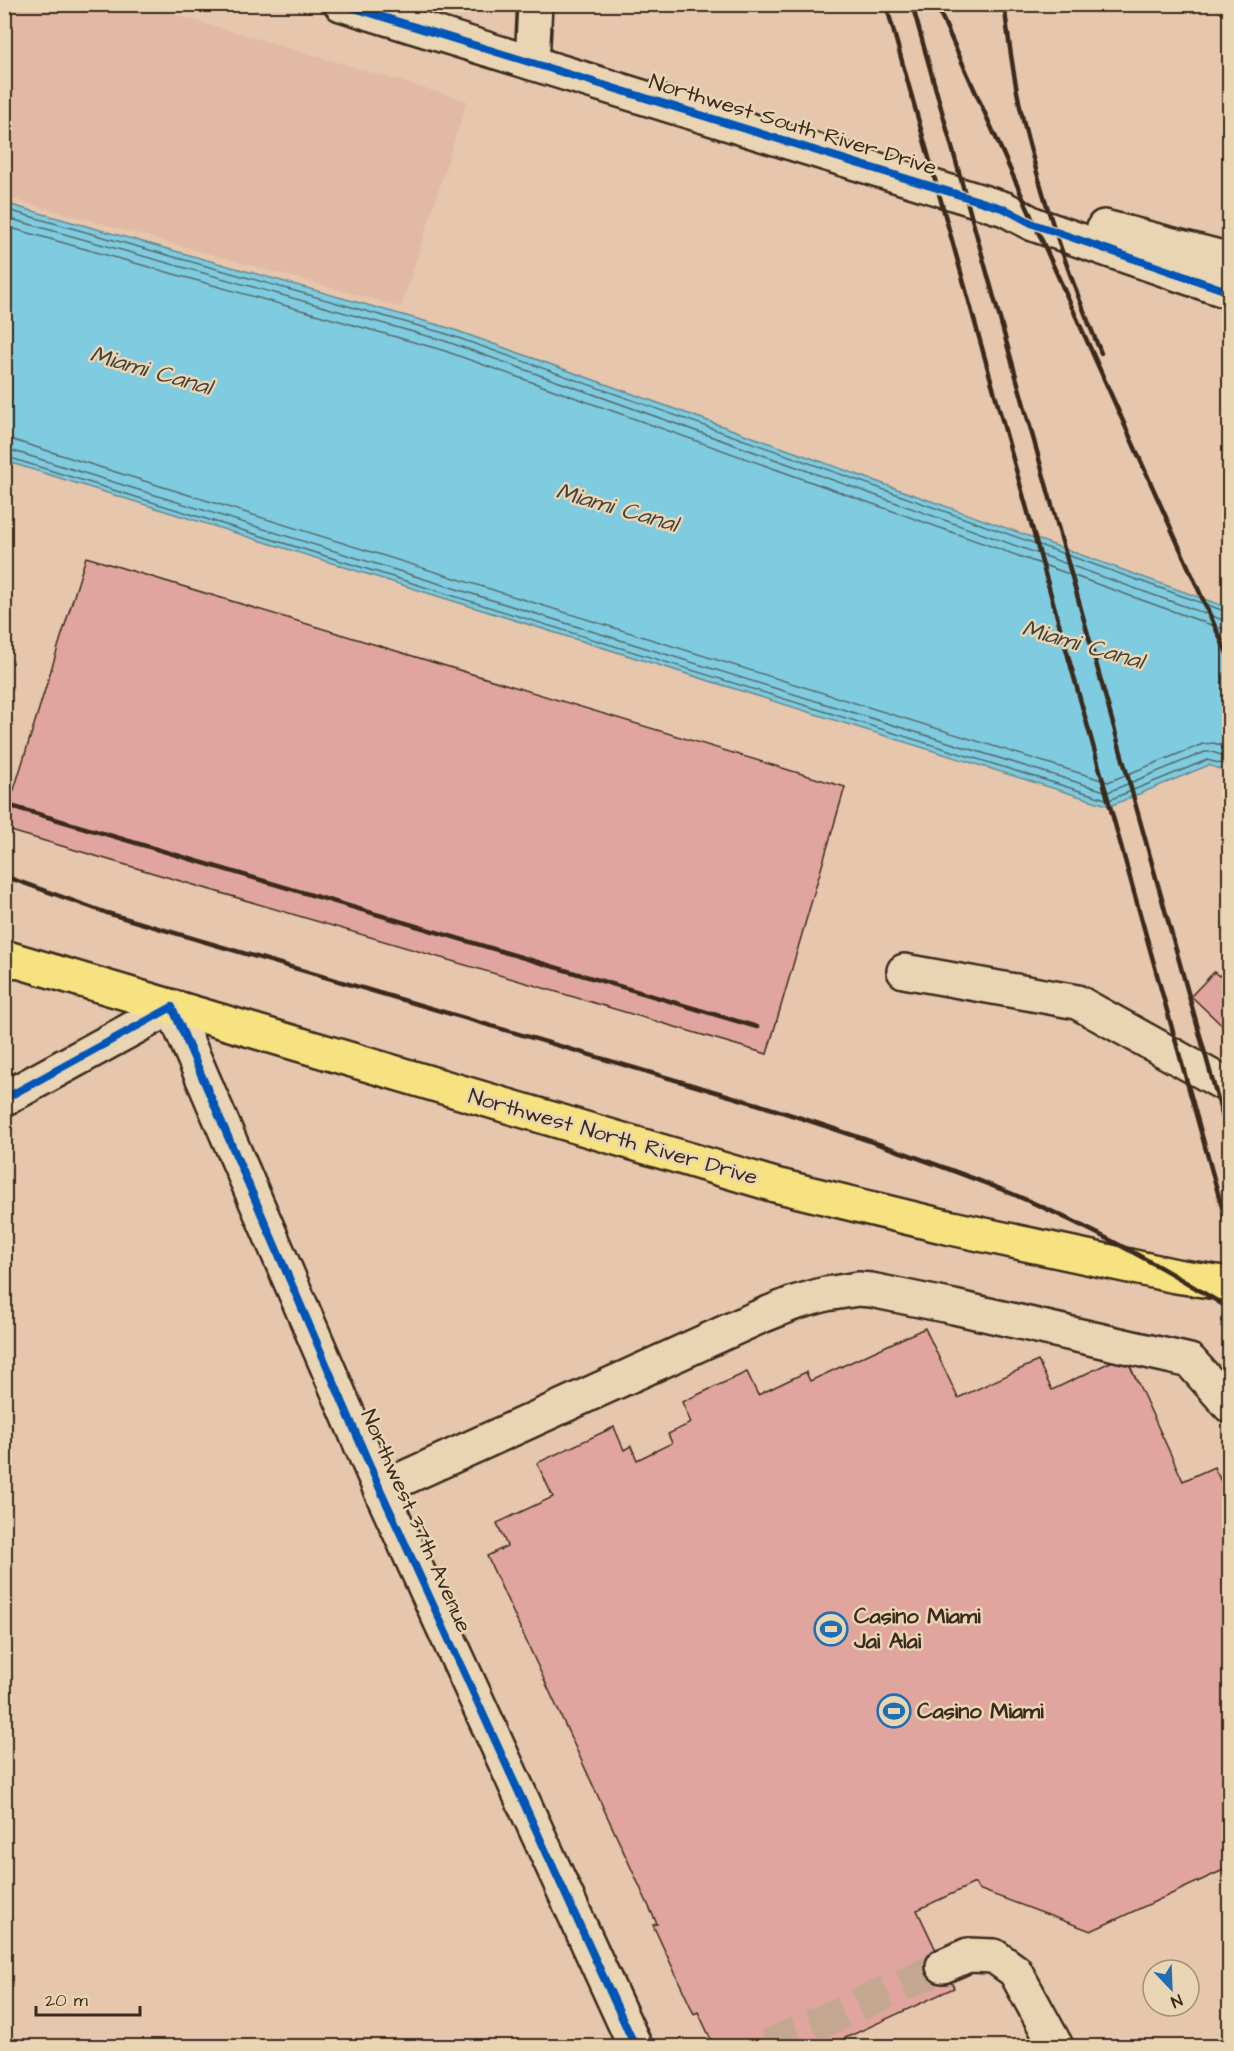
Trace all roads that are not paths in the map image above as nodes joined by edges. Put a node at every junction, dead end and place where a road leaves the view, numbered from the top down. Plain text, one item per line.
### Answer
1 (341, 4) edge
2 (535, 4) edge
3 (532, 63) junction
4 (1005, 209) junction
5 (1230, 260) edge
6 (1230, 292) edge
7 (4, 957) edge
8 (904, 971) dead end
9 (172, 1007) junction
10 (1230, 1087) edge
11 (4, 1099) edge
12 (1230, 1284) edge
13 (1230, 1406) edge
14 (380, 1489) junction
15 (944, 1966) tunnel mouth
16 (634, 2046) edge
17 (1056, 2046) edge

1 - 3 street, Northwest South River Drive
2 - 3 street
3 - 4 street, Northwest South River Drive
4 - 5 street, Northwest South River Drive
4 - 6 street, Northwest South River Drive
7 - 9 main road, Northwest North River Drive
8 - 10 street
9 - 11 street
9 - 12 main road, Northwest North River Drive
9 - 14 street, Northwest 37th Avenue
13 - 14 street
14 - 16 street, Northwest 37th Avenue
15 - 17 street

